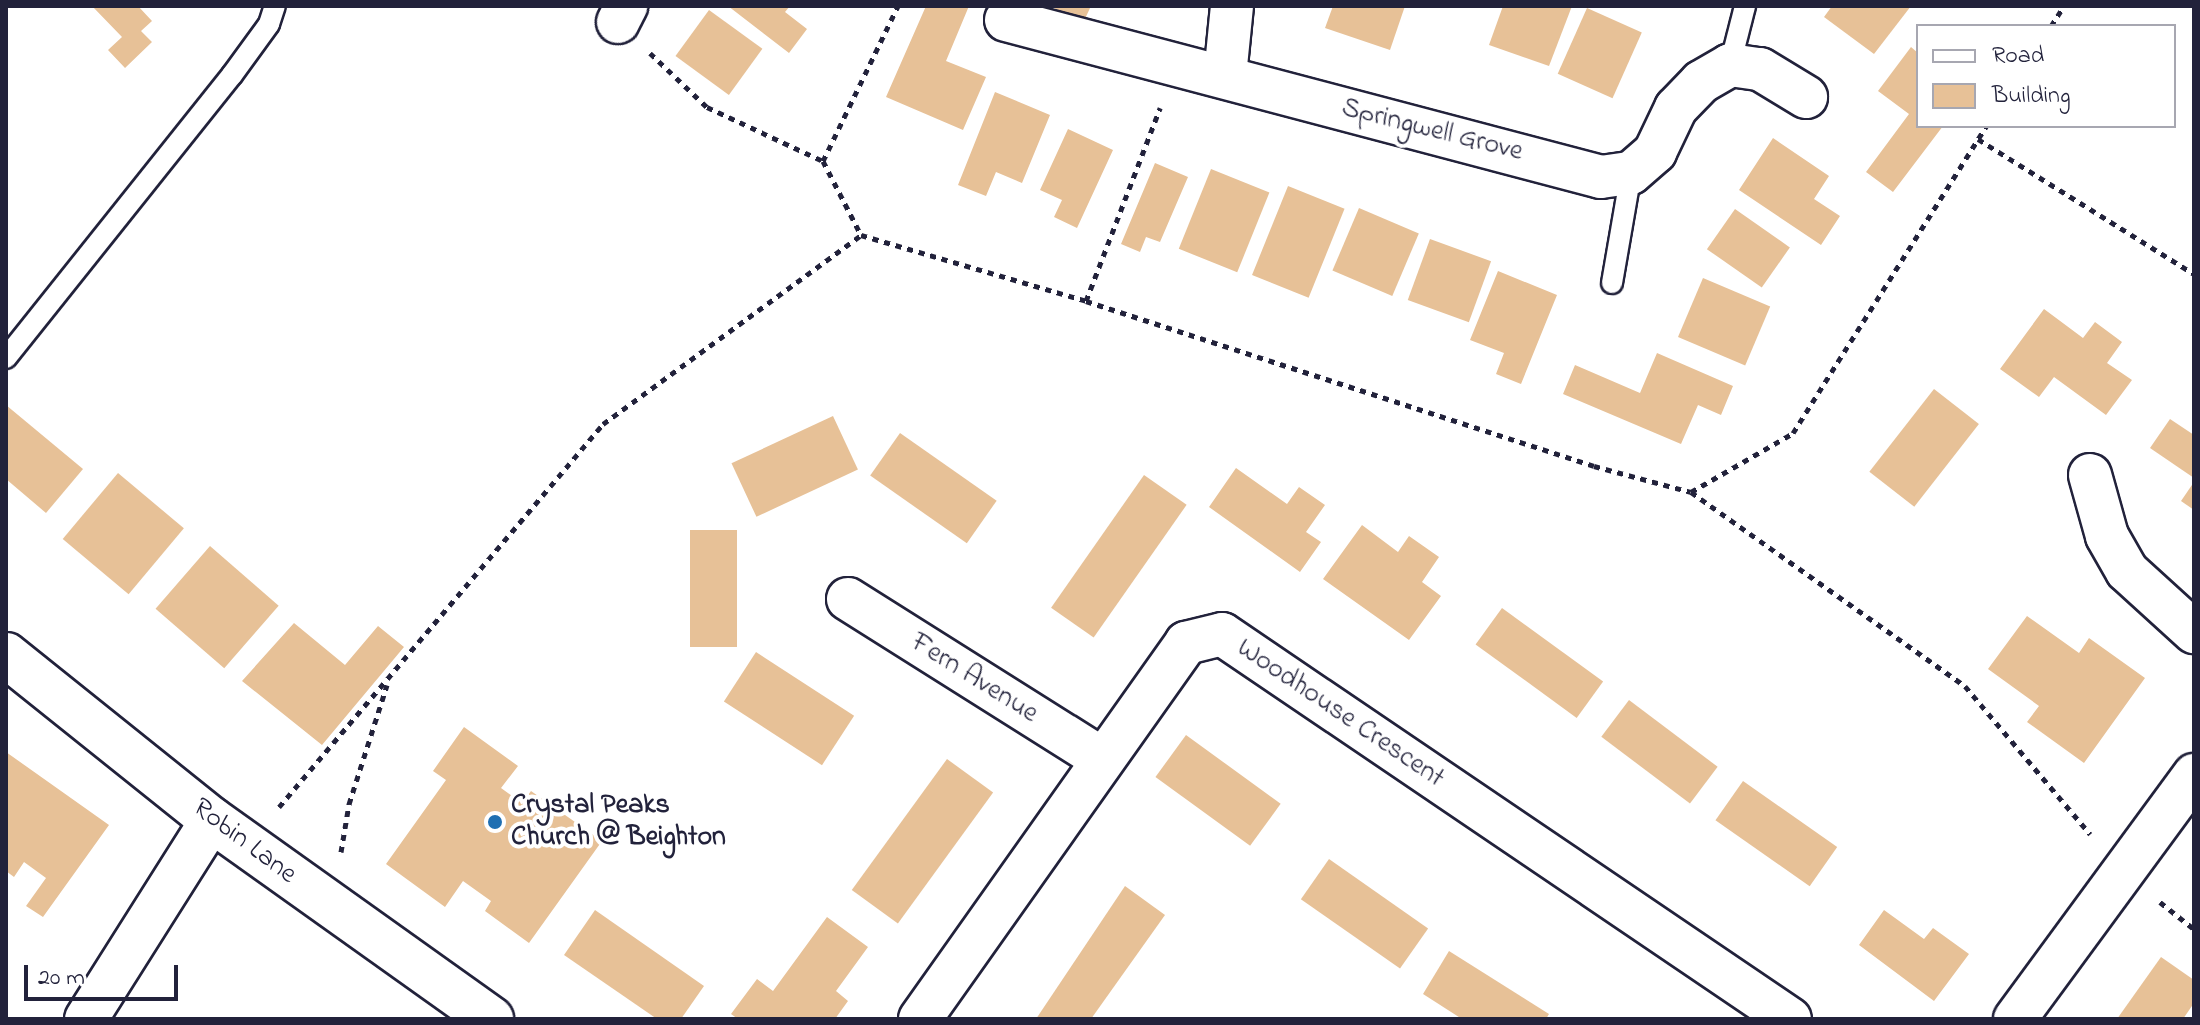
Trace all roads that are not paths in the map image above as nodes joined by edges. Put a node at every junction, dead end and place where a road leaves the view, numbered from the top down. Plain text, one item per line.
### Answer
1 (275, 6) edge
2 (1232, 6) edge
3 (1745, 6) edge
4 (1006, 20) dead end
5 (1730, 65) junction
6 (1225, 76) junction
7 (1806, 97) dead end
8 (1631, 173) junction
9 (1612, 283) dead end
10 (6, 358) edge
11 (2090, 475) dead end
12 (848, 599) dead end
13 (2194, 632) edge
14 (6, 655) edge
15 (1100, 758) junction
16 (2194, 775) edge
17 (229, 833) junction
18 (86, 1019) edge
19 (491, 1019) edge
20 (920, 1019) edge
21 (1790, 1019) edge
22 (2015, 1019) edge

1 - 10 lane
2 - 6 street
3 - 5 lane
4 - 6 street, Springwell Grove
5 - 7 street
5 - 8 street
6 - 8 street, Springwell Grove
8 - 9 lane
11 - 13 street
12 - 15 street, Fern Avenue
14 - 17 street, Robin Lane
15 - 20 street, Woodhouse Crescent
15 - 21 street, Woodhouse Crescent
16 - 22 street
17 - 18 street
17 - 19 street, Robin Lane

